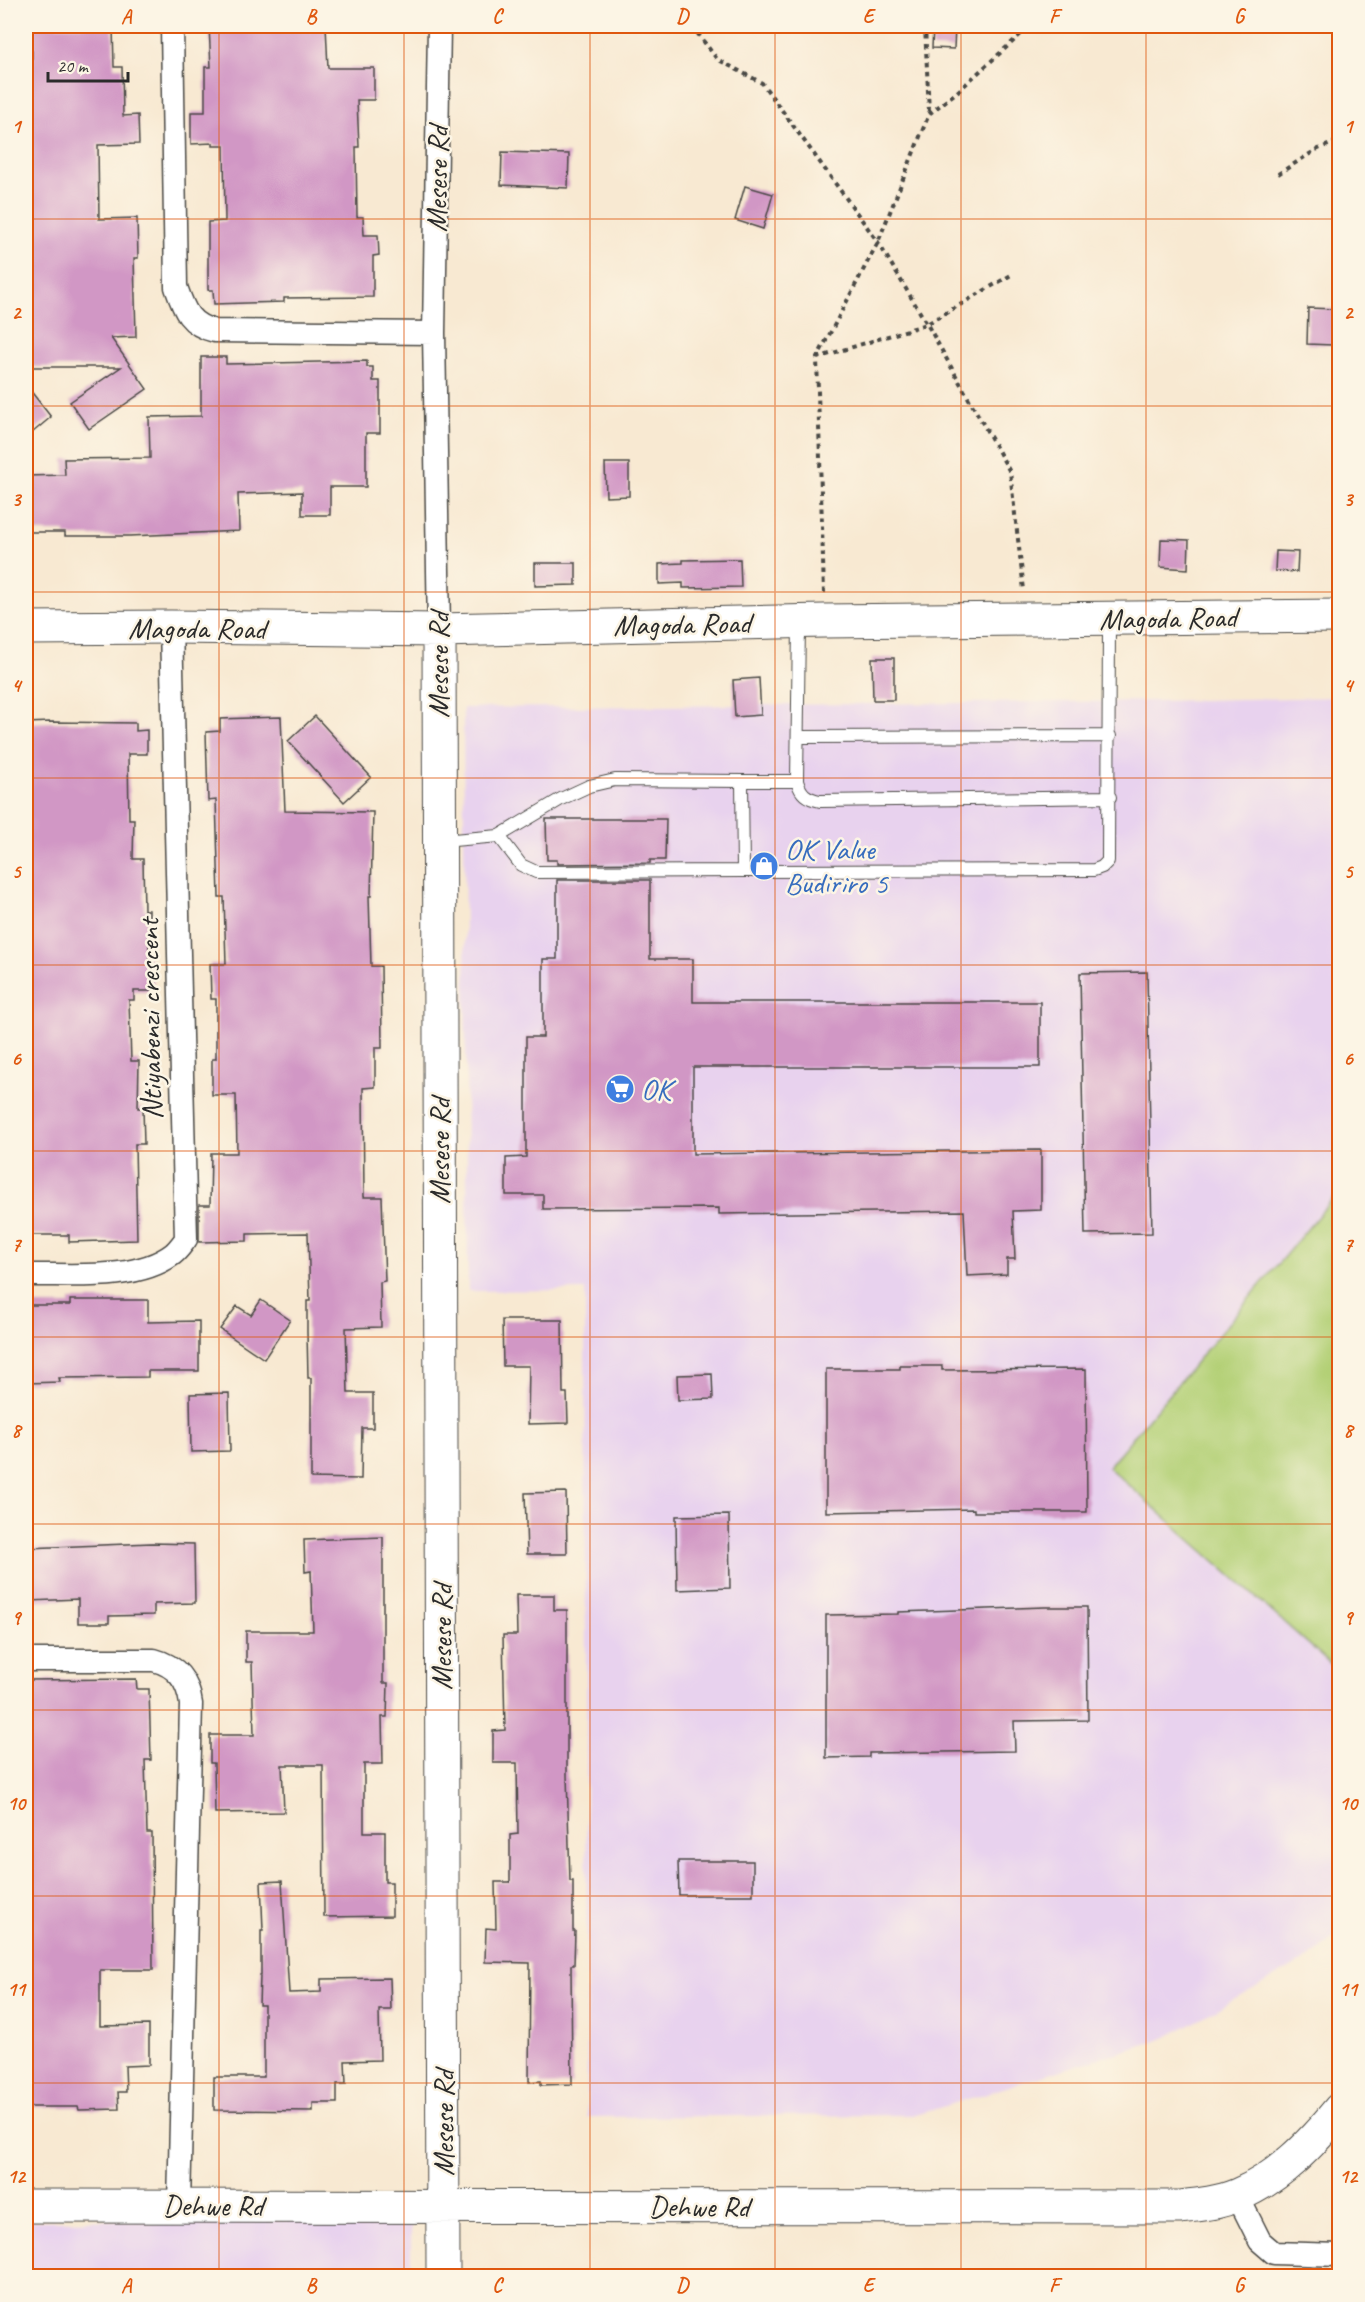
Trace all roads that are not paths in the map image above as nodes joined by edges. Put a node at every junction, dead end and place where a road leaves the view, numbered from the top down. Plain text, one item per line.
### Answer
1 (172, 26) edge
2 (439, 26) edge
3 (434, 333) junction
4 (1340, 616) edge
5 (1109, 618) junction
6 (812, 621) junction
7 (171, 627) junction
8 (26, 628) edge
9 (439, 630) junction
10 (1110, 736) junction
11 (798, 737) junction
12 (742, 781) junction
13 (796, 781) junction
14 (1110, 797) junction
15 (499, 836) junction
16 (438, 841) junction
17 (743, 871) junction
18 (26, 1275) edge
19 (26, 1660) edge
20 (1340, 2109) edge
21 (1237, 2195) junction
22 (26, 2205) edge
23 (178, 2205) junction
24 (444, 2206) junction
25 (1340, 2255) edge
26 (443, 2277) edge

1 - 3 street
2 - 3 street, Mesese Rd
3 - 9 street, Mesese Rd
4 - 5 street, Magoda Road
5 - 6 street, Magoda Road
5 - 10 lane
6 - 9 street, Magoda Road
6 - 11 lane
7 - 8 street, Magoda Road
7 - 9 street, Magoda Road
7 - 18 street, Ntiyabenzi crescent
9 - 16 street, Mesese Rd
10 - 11 lane
10 - 14 lane
11 - 13 lane
12 - 13 lane
12 - 15 lane
12 - 17 lane
13 - 14 lane
14 - 17 lane
15 - 16 lane
15 - 17 lane
16 - 24 street, Mesese Rd
19 - 23 street
20 - 21 street, Dehwe Rd
21 - 24 street, Dehwe Rd
21 - 25 street
22 - 23 street, Dehwe Rd
23 - 24 street, Dehwe Rd
24 - 26 street, Mesese Rd

